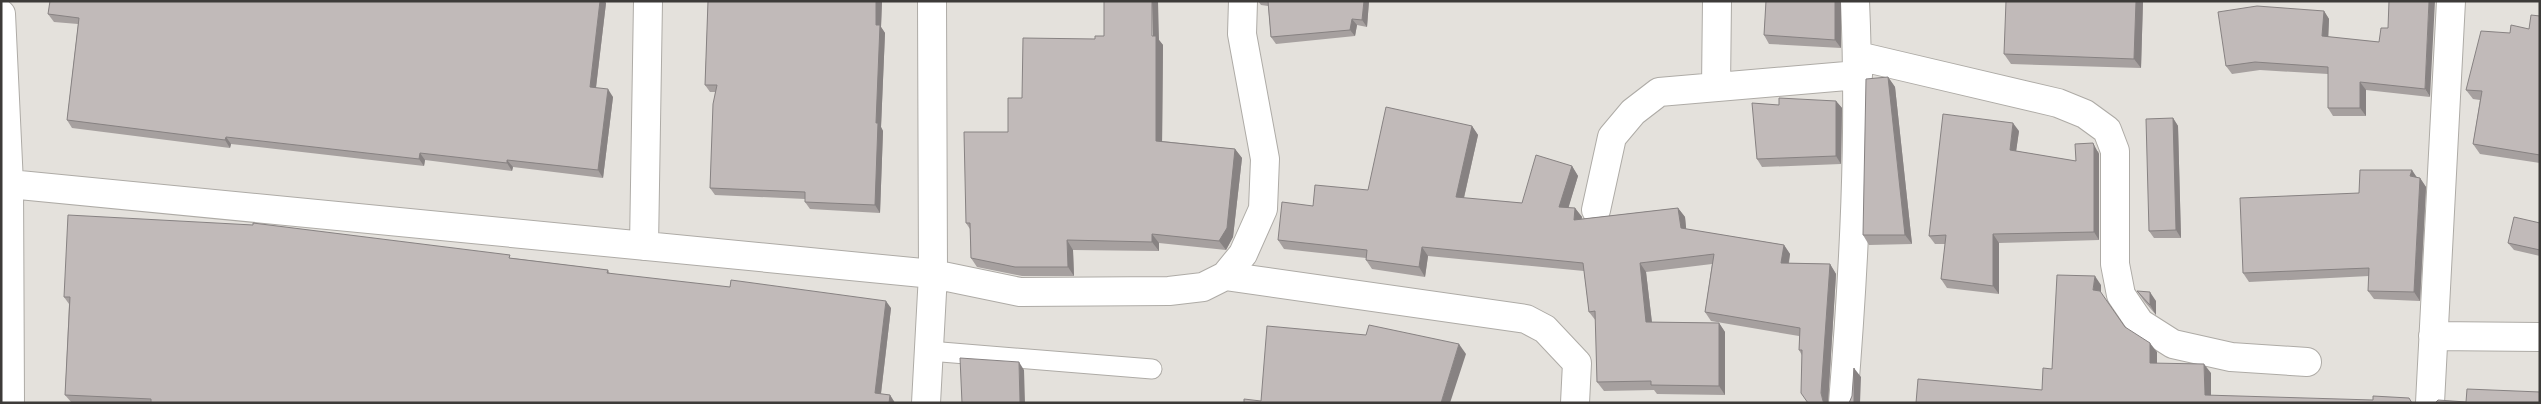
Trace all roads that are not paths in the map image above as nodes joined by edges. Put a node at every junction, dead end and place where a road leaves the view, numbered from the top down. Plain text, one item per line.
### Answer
1 (648, 1) edge
2 (932, 1) edge
3 (1243, 1) edge
4 (1717, 1) edge
5 (1855, 1) edge
6 (2451, 1) edge
7 (1, 14) edge
8 (1858, 65) junction
9 (1716, 88) junction
10 (9, 184) junction
11 (1596, 210) dead end
12 (644, 246) junction
13 (933, 274) junction
14 (1225, 276) junction
15 (2433, 336) junction
16 (2540, 337) edge
17 (929, 351) junction
18 (2307, 362) dead end
19 (1152, 369) dead end
20 (10, 403) edge
21 (926, 403) edge
22 (1575, 403) edge
23 (1843, 403) edge
24 (2430, 403) edge

1 - 12 street
2 - 13 street
3 - 14 street
4 - 9 street
5 - 8 street
6 - 15 street
7 - 10 street
8 - 9 street
8 - 18 street
8 - 23 street
9 - 11 street
10 - 12 street
10 - 20 street
12 - 13 street
13 - 14 street
13 - 17 street
14 - 22 street
15 - 16 street
15 - 24 street
17 - 19 lane
17 - 21 street

